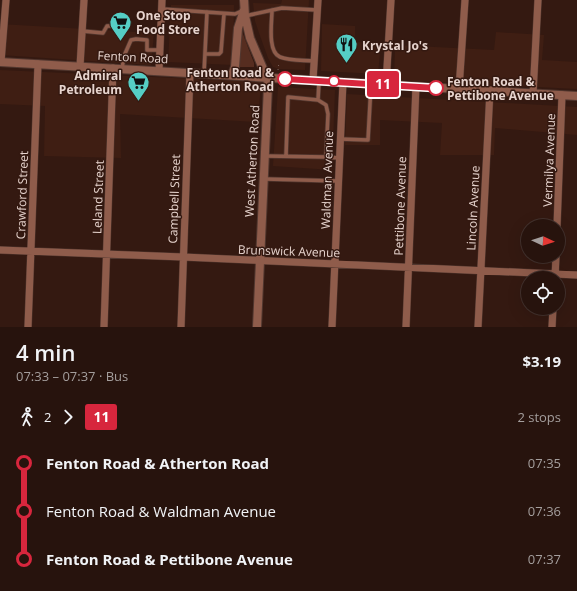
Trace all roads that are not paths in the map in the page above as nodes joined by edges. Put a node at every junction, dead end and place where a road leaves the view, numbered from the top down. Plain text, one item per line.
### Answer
1 (6, 0) edge
2 (84, 0) edge
3 (162, 0) edge
4 (244, 0) edge
5 (318, 0) edge
6 (391, 0) edge
7 (465, 0) edge
8 (538, 0) edge
9 (162, 9) junction
10 (272, 10) junction
11 (317, 10) junction
12 (207, 12) junction
13 (245, 13) junction
14 (224, 14) junction
15 (117, 26) dead end
16 (82, 31) junction
17 (160, 50) junction
18 (205, 54) junction
19 (314, 61) junction
20 (1, 62) edge
21 (38, 64) junction
22 (80, 66) junction
23 (113, 68) junction
24 (122, 69) junction
25 (159, 71) junction
26 (190, 73) junction
27 (204, 74) junction
28 (232, 75) junction
29 (267, 78) junction
30 (316, 80) junction
31 (343, 82) junction
32 (371, 84) junction
33 (386, 85) junction
34 (416, 86) junction
35 (460, 89) junction
36 (490, 90) junction
37 (533, 94) junction
38 (562, 95) junction
39 (577, 96) edge
40 (318, 100) junction
41 (340, 139) junction
42 (264, 156) junction
43 (286, 156) junction
44 (326, 157) junction
45 (340, 158) junction
46 (263, 178) junction
47 (338, 181) junction
48 (557, 219) edge
49 (0, 250) edge
50 (31, 251) junction
51 (107, 254) junction
52 (183, 257) junction
53 (259, 260) junction
54 (335, 264) junction
55 (409, 267) junction
56 (481, 271) junction
57 (521, 274) edge
58 (577, 275) edge
59 (565, 276) edge
60 (553, 315) edge
61 (28, 327) edge
62 (104, 327) edge
63 (181, 327) edge
64 (256, 327) edge
65 (332, 327) edge
66 (406, 327) edge
67 (478, 327) edge
68 (552, 327) edge

1 - 20 street
2 - 16 street
3 - 9 street
4 - 13 street, West Atherton Road
5 - 11 street
6 - 33 street
7 - 35 street
8 - 37 street
9 - 12 lane
9 - 17 street
10 - 11 lane
10 - 13 lane
10 - 19 lane
11 - 19 street
12 - 14 lane
12 - 18 lane
13 - 14 lane
13 - 28 street
13 - 29 street, West Atherton Road
14 - 18 lane
15 - 16 lane
16 - 22 street
17 - 24 lane
17 - 25 street
18 - 27 lane
19 - 30 street
20 - 21 street, Fenton Road
21 - 22 street, Fenton Road
21 - 50 street, Crawford Street
22 - 23 street, Fenton Road
23 - 24 street, Fenton Road
23 - 51 street, Leland Street
24 - 25 street, Fenton Road
25 - 26 street, Fenton Road
26 - 27 street, Fenton Road
26 - 52 street, Campbell Street
27 - 28 street, Fenton Road
28 - 29 street, Fenton Road
29 - 30 street, Fenton Road
29 - 42 street, West Atherton Road
30 - 31 street, Fenton Road
30 - 40 lane
31 - 32 street, Fenton Road
31 - 41 street, Waldman Avenue
32 - 33 street, Fenton Road
32 - 41 lane
33 - 34 street, Fenton Road
34 - 35 street, Fenton Road
34 - 55 street, Pettibone Avenue
35 - 36 street, Fenton Road
36 - 37 street, Fenton Road
36 - 56 street, Lincoln Avenue
37 - 38 street, Fenton Road
38 - 39 street, Fenton Road
38 - 48 street, Vermilya Avenue
40 - 43 lane
40 - 44 lane
41 - 45 street, Waldman Avenue
42 - 43 lane
42 - 46 street, West Atherton Road
43 - 44 lane
44 - 45 lane
45 - 47 street, Waldman Avenue
46 - 47 lane
46 - 53 street, West Atherton Road
47 - 54 street, Waldman Avenue
49 - 50 street, Brunswick Avenue
50 - 51 street, Brunswick Avenue
50 - 61 street, Crawford Street
51 - 52 street, Brunswick Avenue
51 - 62 street, Leland Street
52 - 53 street, Brunswick Avenue
52 - 63 street, Campbell Street
53 - 54 street, Brunswick Avenue
53 - 64 street, West Atherton Road
54 - 55 street, Brunswick Avenue
54 - 65 street, Waldman Avenue
55 - 56 street, Brunswick Avenue
55 - 66 street, Pettibone Avenue
56 - 57 street, Brunswick Avenue
56 - 67 street, Lincoln Avenue
58 - 59 street, Brunswick Avenue
60 - 68 street

